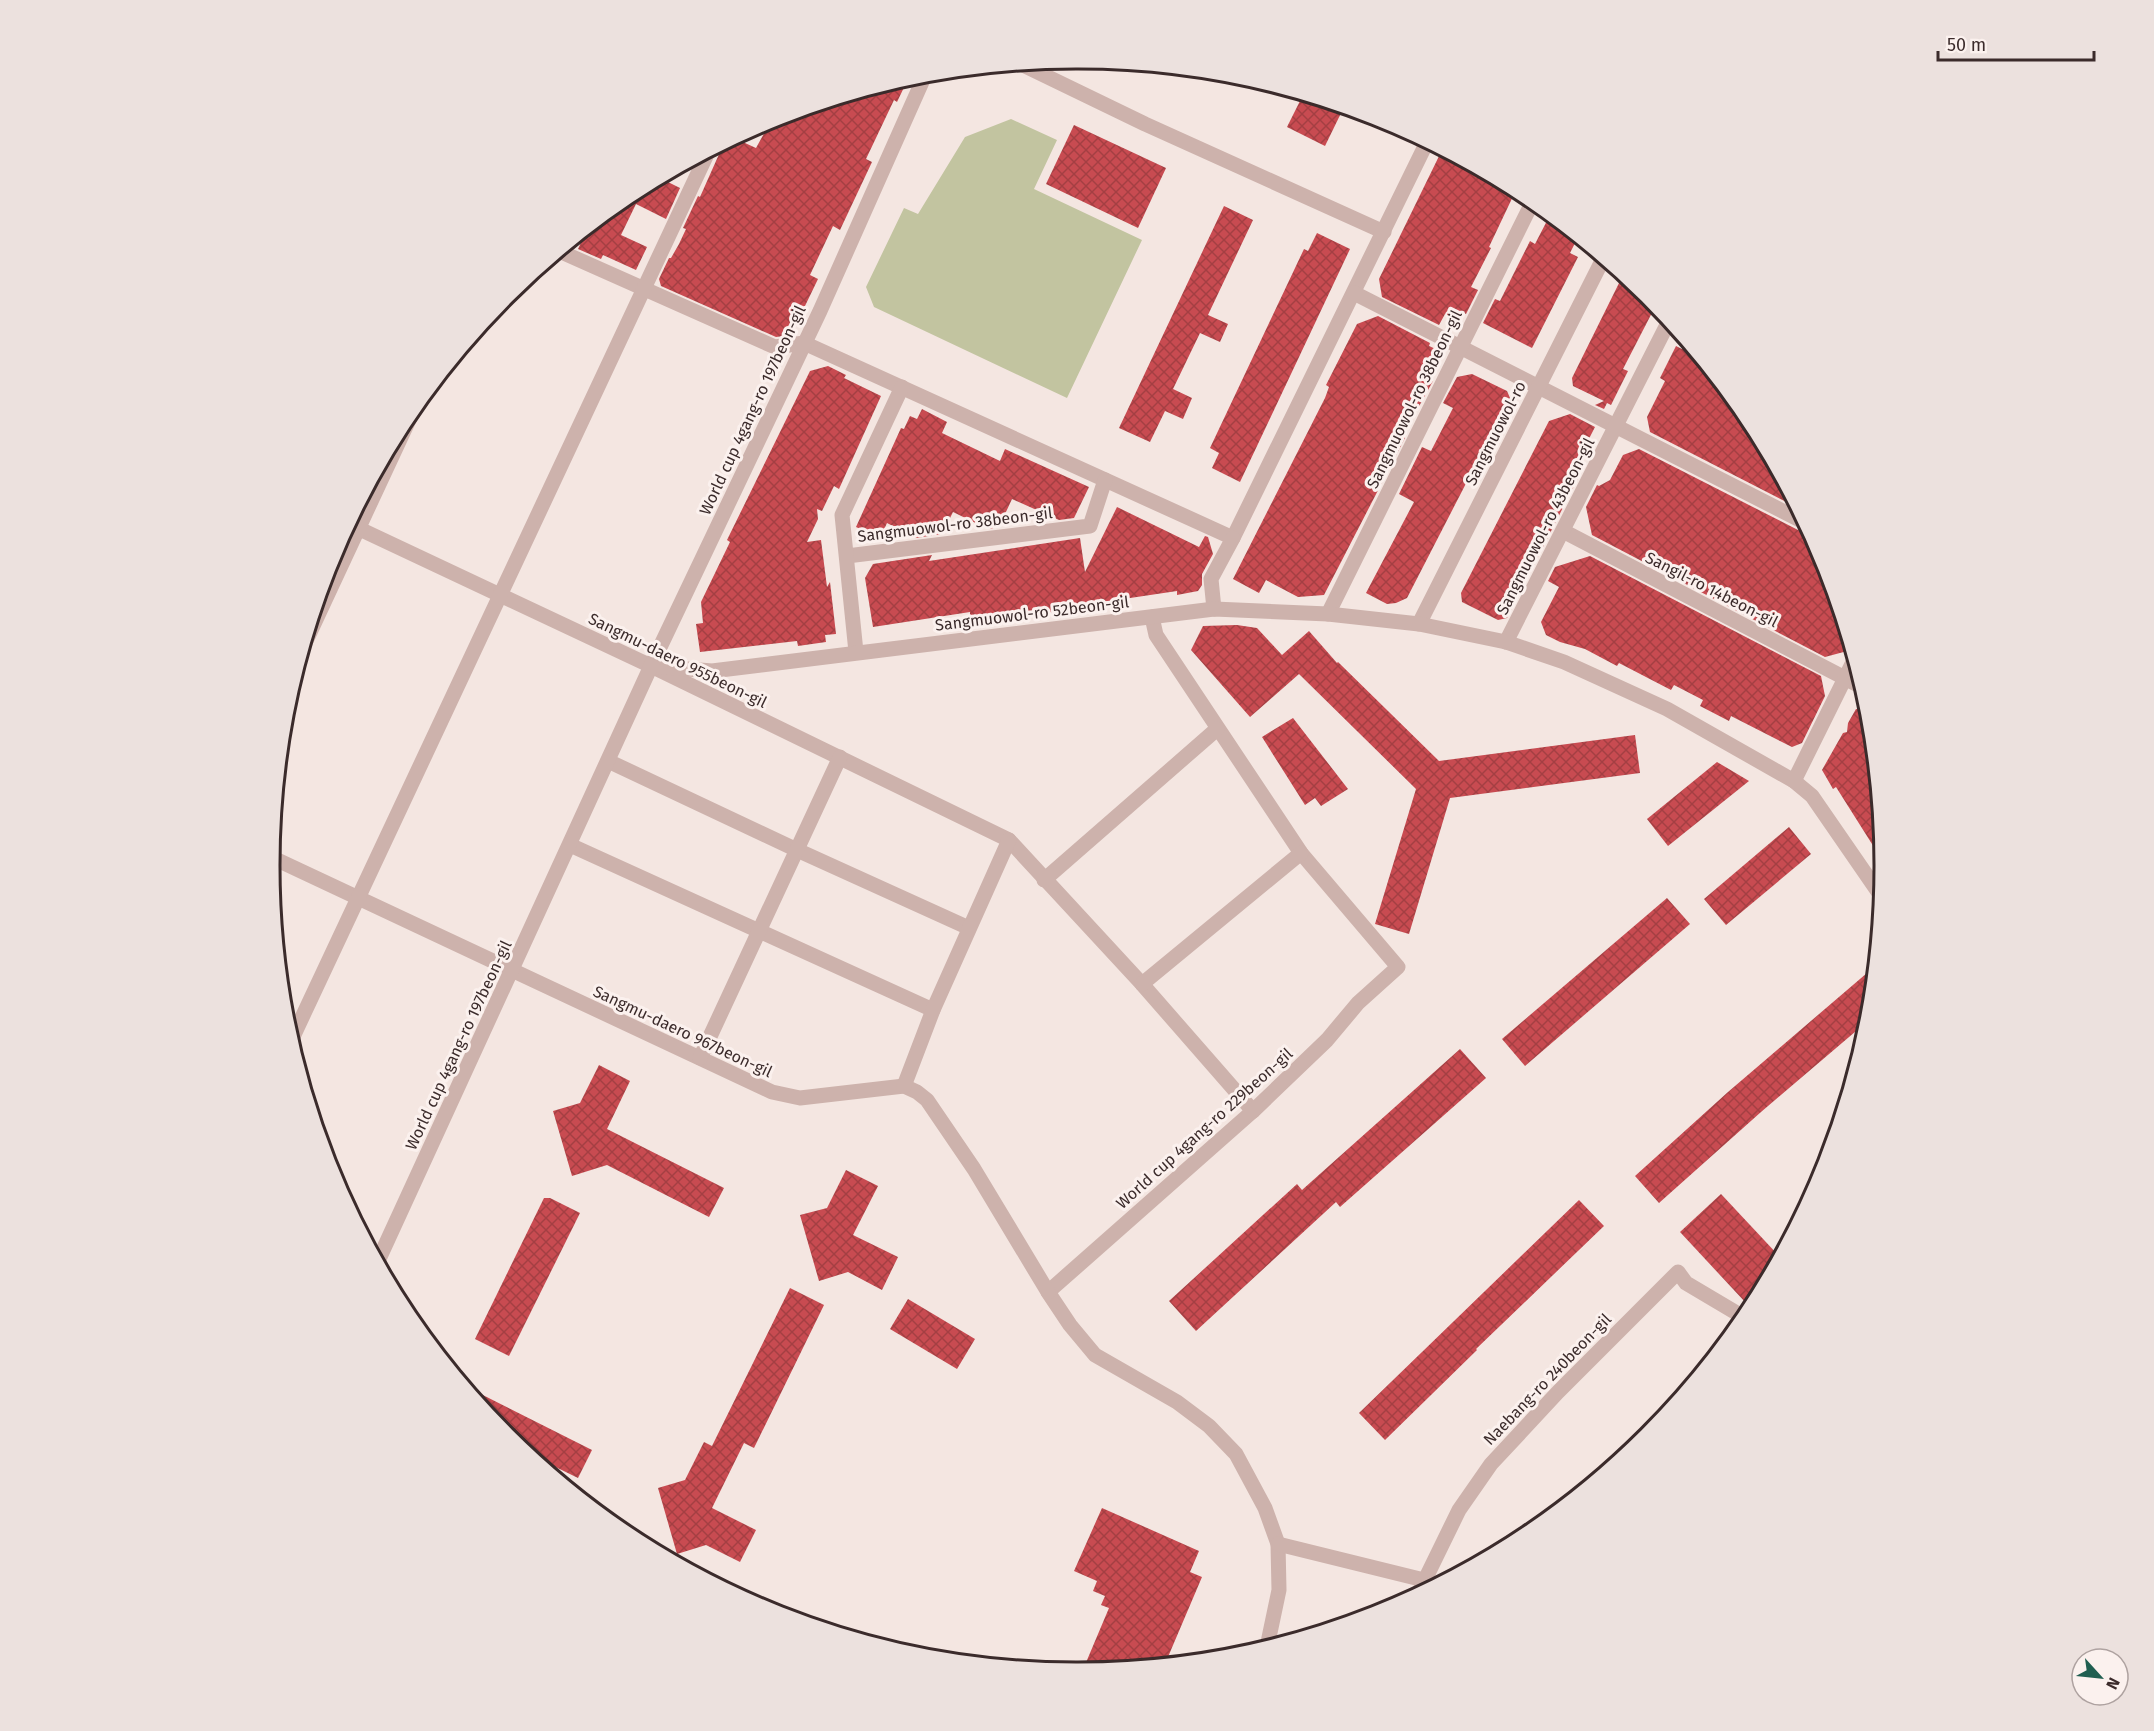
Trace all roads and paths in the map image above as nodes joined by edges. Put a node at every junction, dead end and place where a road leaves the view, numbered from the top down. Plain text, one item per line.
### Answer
1 (1035, 71) edge
2 (921, 84) edge
3 (1424, 149) edge
4 (703, 163) edge
5 (1529, 209) edge
6 (1384, 232) junction
7 (567, 254) edge
8 (1600, 265) edge
9 (644, 290) junction
10 (1354, 293) junction
11 (1665, 329) edge
12 (804, 343) junction
13 (1460, 347) junction
14 (903, 387) junction
15 (1538, 388) junction
16 (1616, 427) junction
17 (1105, 480) junction
18 (1792, 516) edge
19 (357, 527) edge
20 (1563, 531) junction
21 (1233, 538) junction
22 (847, 556) junction
23 (501, 595) junction
24 (1214, 609) junction
25 (1328, 614) junction
26 (1152, 617) junction
27 (1419, 624) junction
28 (1506, 642) junction
29 (856, 652) junction
30 (651, 666) junction
31 (1849, 671) edge
32 (1845, 678) junction
33 (1851, 681) edge
34 (1217, 729) junction
35 (840, 757) junction
36 (608, 761) junction
37 (1794, 781) junction
38 (1008, 840) junction
39 (570, 845) junction
40 (797, 850) junction
41 (1301, 853) junction
42 (280, 861) edge
43 (1044, 880) junction
44 (1873, 885) edge
45 (358, 898) junction
46 (969, 928) junction
47 (759, 930) junction
48 (512, 971) junction
49 (1142, 984) junction
50 (933, 1010) junction
51 (297, 1027) edge
52 (699, 1058) junction
53 (904, 1086) junction
54 (1253, 1111) junction
55 (381, 1253) edge
56 (1048, 1292) junction
57 (1736, 1313) edge
58 (1278, 1544) junction
59 (1427, 1581) edge
60 (1418, 1585) edge
61 (1269, 1638) edge

1 - 6 street
2 - 12 street, World cup 4gang-ro 197beon-gil
3 - 6 street
4 - 9 street
5 - 13 street, Sangmuowol-ro 38beon-gil
6 - 10 street
7 - 9 street
8 - 15 street, Sangmuowol-ro
9 - 12 street
9 - 23 street
10 - 13 street, Sangmuowol-ro 43beon-gil
10 - 21 street
11 - 16 street, Sangmuowol-ro 43beon-gil
12 - 14 street
12 - 30 street, World cup 4gang-ro 197beon-gil
13 - 15 street, Sangmuowol-ro 43beon-gil
13 - 25 street, Sangmuowol-ro 38beon-gil
14 - 17 street
14 - 22 street, Sangmuowol-ro 38beon-gil
15 - 16 street, Sangmuowol-ro 43beon-gil
15 - 27 street, Sangmuowol-ro
16 - 18 street, Sangmuowol-ro 43beon-gil
16 - 20 street, Sangmuowol-ro 43beon-gil
17 - 21 street
17 - 22 street, Sangmuowol-ro 38beon-gil
19 - 23 street, Sangmu-daero 955beon-gil
20 - 28 street, Sangmuowol-ro 43beon-gil
20 - 32 street, Sangil-ro 14beon-gil
21 - 24 street
22 - 29 street, Sangmuowol-ro 38beon-gil
23 - 30 street, Sangmu-daero 955beon-gil
23 - 45 street
24 - 25 street, Sangmuowol-ro 52beon-gil
24 - 26 street, Sangmuowol-ro 52beon-gil
25 - 27 street, Sangmuowol-ro 52beon-gil
26 - 29 street, Sangmuowol-ro 52beon-gil
26 - 34 street, World cup 4gang-ro 229beon-gil
27 - 28 street, Sangmuowol-ro 52beon-gil
28 - 37 street, Sangmuowol-ro 52beon-gil
29 - 30 street, Sangmuowol-ro 52beon-gil
30 - 35 street, Sangmu-daero 955beon-gil
30 - 36 street, World cup 4gang-ro 197beon-gil
31 - 32 street
32 - 33 street, Sangil-ro 14beon-gil
32 - 37 street
34 - 41 street, World cup 4gang-ro 229beon-gil
34 - 43 street
35 - 38 street, Sangmu-daero 955beon-gil
35 - 40 street
36 - 39 street, World cup 4gang-ro 197beon-gil
36 - 40 street
37 - 44 street, Sangmuowol-ro 52beon-gil
38 - 43 street, Sangmu-daero 955beon-gil
38 - 46 street
39 - 47 street
39 - 48 street, World cup 4gang-ro 197beon-gil
40 - 46 street
40 - 47 street
41 - 49 street
41 - 54 street, World cup 4gang-ro 229beon-gil
42 - 45 street, Sangmu-daero 967beon-gil
43 - 49 street, Sangmu-daero 955beon-gil
45 - 48 street, Sangmu-daero 967beon-gil
45 - 51 street
46 - 50 street
47 - 50 street
47 - 52 street
48 - 52 street, Sangmu-daero 967beon-gil
48 - 55 street, World cup 4gang-ro 197beon-gil
49 - 54 street, Sangmu-daero 955beon-gil
50 - 53 street
52 - 53 street, Sangmu-daero 967beon-gil
53 - 56 street
54 - 56 street, World cup 4gang-ro 229beon-gil
56 - 58 street
57 - 59 street, Naebang-ro 240beon-gil
58 - 60 street
58 - 61 street

